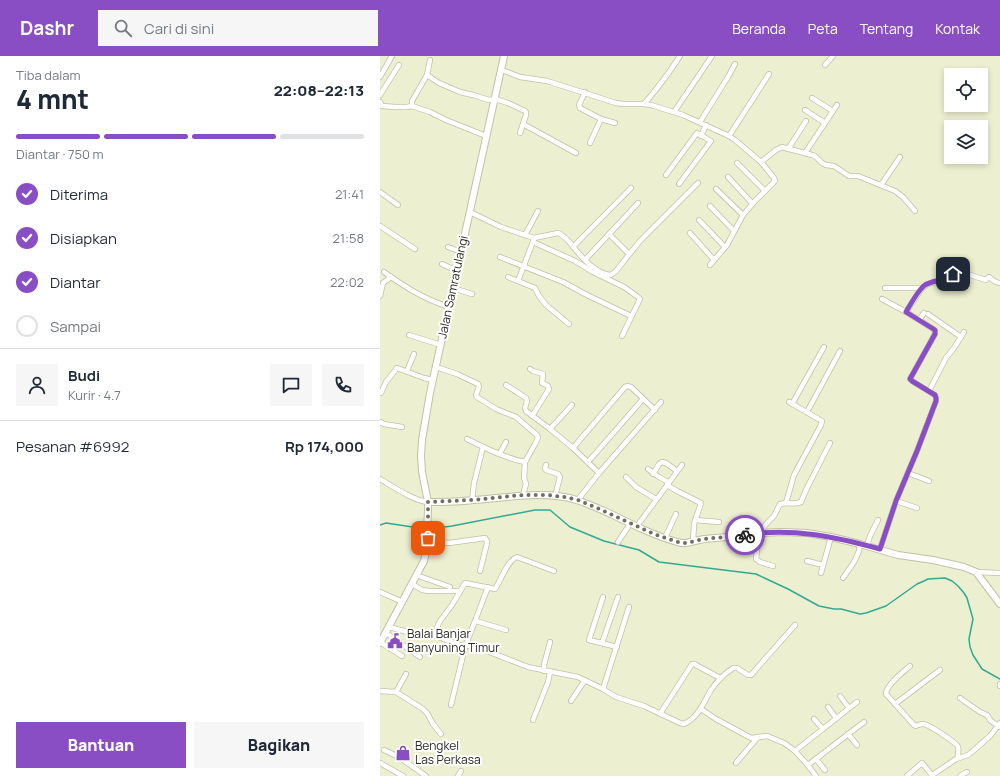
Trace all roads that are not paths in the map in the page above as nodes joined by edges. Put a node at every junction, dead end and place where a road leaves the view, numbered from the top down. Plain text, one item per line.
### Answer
1 (392, 56) edge
2 (504, 56) edge
3 (680, 56) edge
4 (712, 56) edge
5 (833, 56) edge
6 (430, 60) dead end
7 (735, 64) dead end
8 (399, 65) dead end
9 (825, 65) dead end
10 (502, 70) junction
11 (769, 74) dead end
12 (426, 76) junction
13 (380, 77) edge
14 (584, 92) junction
15 (380, 95) edge
16 (812, 98) dead end
17 (495, 99) junction
18 (380, 102) edge
19 (644, 104) junction
20 (837, 105) dead end
21 (412, 106) junction
22 (805, 110) dead end
23 (674, 112) junction
24 (833, 112) junction
25 (601, 119) junction
26 (806, 121) dead end
27 (700, 122) junction
28 (615, 123) dead end
29 (825, 123) junction
30 (523, 124) junction
31 (706, 125) junction
32 (520, 133) dead end
33 (486, 136) junction
34 (701, 136) junction
35 (729, 136) junction
36 (590, 143) dead end
37 (788, 149) junction
38 (805, 153) junction
39 (576, 154) dead end
40 (900, 157) dead end
41 (761, 162) junction
42 (737, 163) dead end
43 (666, 175) dead end
44 (728, 177) dead end
45 (698, 183) dead end
46 (679, 184) dead end
47 (880, 185) junction
48 (631, 188) dead end
49 (716, 189) dead end
50 (765, 191) junction
51 (380, 192) edge
52 (638, 203) dead end
53 (752, 203) junction
54 (398, 205) dead end
55 (710, 206) dead end
56 (538, 210) dead end
57 (915, 211) dead end
58 (470, 212) junction
59 (743, 215) junction
60 (699, 220) dead end
61 (380, 226) edge
62 (734, 231) junction
63 (690, 233) dead end
64 (608, 234) junction
65 (525, 235) junction
66 (534, 240) junction
67 (448, 247) dead end
68 (573, 247) junction
69 (725, 247) junction
70 (415, 249) dead end
71 (461, 252) junction
72 (629, 254) junction
73 (500, 257) dead end
74 (585, 260) junction
75 (714, 260) junction
76 (442, 264) dead end
77 (710, 265) dead end
78 (524, 266) junction
79 (457, 271) junction
80 (384, 272) dead end
81 (391, 277) junction
82 (508, 277) dead end
83 (518, 281) junction
84 (999, 282) edge
85 (453, 288) junction
86 (886, 288) dead end
87 (922, 288) junction
88 (472, 294) dead end
89 (380, 296) edge
90 (882, 300) dead end
91 (449, 307) junction
92 (906, 312) junction
93 (631, 316) junction
94 (919, 320) junction
95 (570, 324) dead end
96 (409, 335) dead end
97 (622, 336) dead end
98 (441, 345) junction
99 (824, 347) dead end
100 (840, 351) dead end
101 (414, 354) dead end
102 (436, 367) junction
103 (530, 369) dead end
104 (406, 371) junction
105 (434, 380) junction
106 (506, 385) dead end
107 (929, 391) junction
108 (380, 393) edge
109 (643, 399) junction
110 (662, 402) dead end
111 (572, 405) dead end
112 (655, 410) junction
113 (807, 412) junction
114 (532, 416) junction
115 (380, 422) edge
116 (402, 427) dead end
117 (550, 429) junction
118 (467, 439) dead end
119 (506, 442) dead end
120 (830, 443) dead end
121 (483, 447) junction
122 (573, 448) junction
123 (500, 453) junction
124 (525, 462) junction
125 (588, 462) junction
126 (682, 464) dead end
127 (546, 465) dead end
128 (648, 470) dead end
129 (677, 471) junction
130 (599, 473) junction
131 (908, 473) junction
132 (653, 474) junction
133 (626, 477) dead end
134 (380, 479) edge
135 (929, 481) dead end
136 (668, 484) junction
137 (523, 495) junction
138 (555, 496) junction
139 (656, 499) junction
140 (472, 500) junction
141 (578, 500) junction
142 (896, 501) junction
143 (428, 502) junction
144 (786, 503) junction
145 (917, 508) dead end
146 (676, 514) dead end
147 (695, 520) junction
148 (878, 520) dead end
149 (719, 522) dead end
150 (630, 524) junction
151 (637, 526) junction
152 (759, 533) junction
153 (831, 537) junction
154 (665, 538) junction
155 (427, 541) junction
156 (618, 542) dead end
157 (693, 542) junction
158 (860, 544) junction
159 (867, 546) junction
160 (880, 549) junction
161 (807, 561) dead end
162 (822, 565) junction
163 (773, 566) dead end
164 (480, 571) dead end
165 (554, 571) dead end
166 (976, 572) junction
167 (820, 573) dead end
168 (1000, 573) edge
169 (416, 575) junction
170 (843, 578) dead end
171 (412, 584) junction
172 (450, 587) dead end
173 (488, 587) junction
174 (460, 590) junction
175 (380, 592) edge
176 (603, 597) dead end
177 (618, 597) dead end
178 (403, 602) junction
179 (1000, 604) edge
180 (629, 607) dead end
181 (476, 621) junction
182 (795, 625) dead end
183 (506, 630) dead end
184 (385, 632) edge
185 (433, 636) junction
186 (550, 642) dead end
187 (380, 643) edge
188 (602, 643) junction
189 (466, 646) junction
190 (616, 647) junction
191 (402, 656) dead end
192 (420, 657) dead end
193 (910, 666) dead end
194 (940, 670) dead end
195 (544, 671) junction
196 (550, 672) junction
197 (406, 674) dead end
198 (720, 678) junction
199 (585, 680) junction
200 (603, 689) junction
201 (380, 691) edge
202 (396, 692) junction
203 (840, 696) dead end
204 (960, 698) dead end
205 (572, 702) dead end
206 (857, 702) dead end
207 (895, 704) junction
208 (451, 705) dead end
209 (828, 707) dead end
210 (849, 708) junction
211 (701, 709) junction
212 (660, 714) junction
213 (836, 718) junction
214 (814, 719) dead end
215 (532, 720) dead end
216 (864, 722) dead end
217 (999, 725) edge
218 (823, 729) junction
219 (441, 734) dead end
220 (848, 734) junction
221 (758, 737) junction
222 (857, 745) dead end
223 (384, 750) dead end
224 (795, 752) junction
225 (958, 757) junction
226 (816, 759) junction
227 (380, 763) edge
228 (736, 763) dead end
229 (808, 765) junction
230 (825, 770) dead end
231 (461, 771) dead end
232 (967, 772) dead end
233 (403, 776) edge
234 (426, 776) edge
235 (458, 776) edge
236 (816, 776) edge
237 (907, 776) edge
238 (931, 776) edge
239 (960, 776) edge

1 - 13 street
2 - 10 street, Jalan Samratulangi
3 - 19 street
4 - 23 street
5 - 9 street
6 - 12 street
7 - 27 street
8 - 15 street
10 - 14 street
10 - 17 street, Jalan Samratulangi
11 - 35 street
12 - 17 street
12 - 21 street
14 - 19 street
14 - 25 street
16 - 24 street
17 - 30 street
17 - 33 street, Jalan Samratulangi
18 - 21 street
19 - 23 street
20 - 24 street
21 - 33 street
22 - 29 street
23 - 27 street
24 - 29 street
25 - 28 street
25 - 36 street
26 - 37 street
27 - 31 street
29 - 38 street
30 - 32 street
30 - 39 street
31 - 34 street
31 - 35 street
33 - 58 street, Jalan Samratulangi
34 - 43 street
34 - 46 street
35 - 41 street
37 - 38 street
37 - 41 street
38 - 47 street
40 - 47 street
41 - 50 street
42 - 50 street
44 - 53 street
45 - 72 street
47 - 57 street
48 - 68 street
49 - 59 street
50 - 53 street
51 - 54 street
52 - 64 street
53 - 59 street
55 - 62 street
56 - 65 street
58 - 65 street
58 - 71 street, Jalan Samratulangi
59 - 62 street
60 - 69 street
61 - 70 street
62 - 69 street
63 - 75 street
64 - 72 street
64 - 74 street
65 - 66 street
66 - 68 street
66 - 78 street
66 - 93 street
67 - 71 street
68 - 74 street
69 - 75 street
71 - 79 street, Jalan Samratulangi
72 - 74 street
73 - 78 street
75 - 77 street
76 - 79 street
78 - 83 street
78 - 93 street
79 - 85 street, Jalan Samratulangi
80 - 81 street
81 - 89 street
81 - 91 street
82 - 83 street
83 - 95 street
84 - 87 street
85 - 88 street
85 - 91 street, Jalan Samratulangi
86 - 87 street
87 - 92 street
90 - 92 street
91 - 98 street, Jalan Samratulangi
92 - 94 street
93 - 97 street
94 - 107 street
94 - 107 street
96 - 98 street
98 - 102 street, Jalan Samratulangi
99 - 113 street
100 - 113 street
101 - 104 street
102 - 105 street, Jalan Samratulangi
102 - 124 street
103 - 114 street
104 - 105 street
104 - 108 street
105 - 143 street, Jalan Samratulangi
106 - 114 street
107 - 131 street
109 - 112 street
109 - 122 street
109 - 125 street
110 - 112 street
111 - 117 street
112 - 130 street
113 - 144 street
114 - 117 street
115 - 116 street
117 - 122 street
118 - 121 street
119 - 123 street
120 - 144 street
121 - 123 street
121 - 140 street
122 - 125 street
123 - 124 street
124 - 137 street
125 - 130 street
126 - 129 street
127 - 138 street
128 - 132 street
129 - 132 street
129 - 136 street
130 - 141 street
131 - 135 street
131 - 142 street
132 - 136 street
133 - 139 street
134 - 143 street
136 - 139 street
136 - 147 street
137 - 138 street
137 - 140 street
138 - 141 street
139 - 151 street
140 - 143 street
141 - 150 street
142 - 145 street
142 - 160 street
143 - 155 street, Jalan Samratulangi
144 - 152 street
146 - 154 street
147 - 149 street
147 - 157 street
148 - 159 street
150 - 151 street
150 - 156 street
151 - 154 street
152 - 153 street
152 - 157 street
152 - 163 street
153 - 158 street
153 - 162 street
154 - 157 street
155 - 164 street
155 - 169 street, Jalan Samratulangi
158 - 159 street
158 - 170 street
159 - 160 street
160 - 166 street
161 - 162 street
162 - 167 street
165 - 173 street
166 - 168 street
166 - 179 street
169 - 171 street, Jalan Samratulangi
169 - 172 street
171 - 174 street
171 - 178 street, Jalan Samratulangi
173 - 174 street
173 - 181 street
174 - 185 street
175 - 178 street
176 - 188 street
177 - 188 street
178 - 184 street, Jalan Samratulangi
180 - 190 street
181 - 183 street
181 - 189 street
182 - 198 street
184 - 185 street
184 - 187 street, Jalan Samratulangi
184 - 192 street
185 - 189 street
186 - 195 street
187 - 191 street
188 - 190 street
189 - 195 street
189 - 208 street
190 - 200 street
193 - 207 street
194 - 207 street
195 - 196 street
196 - 199 street
196 - 215 street
197 - 202 street
198 - 211 street
198 - 212 street
199 - 200 street
199 - 205 street
200 - 212 street
201 - 202 street
202 - 219 street
203 - 210 street
204 - 217 street
206 - 210 street
207 - 225 street
209 - 213 street
210 - 213 street
211 - 212 street
211 - 221 street
213 - 218 street
214 - 218 street
216 - 220 street
217 - 225 street
218 - 224 street
220 - 222 street
220 - 226 street
221 - 224 street
221 - 228 street
223 - 234 street
224 - 229 street
225 - 238 street
226 - 229 street
226 - 230 street
227 - 233 street
229 - 236 street
231 - 235 street
232 - 239 street
237 - 238 street

